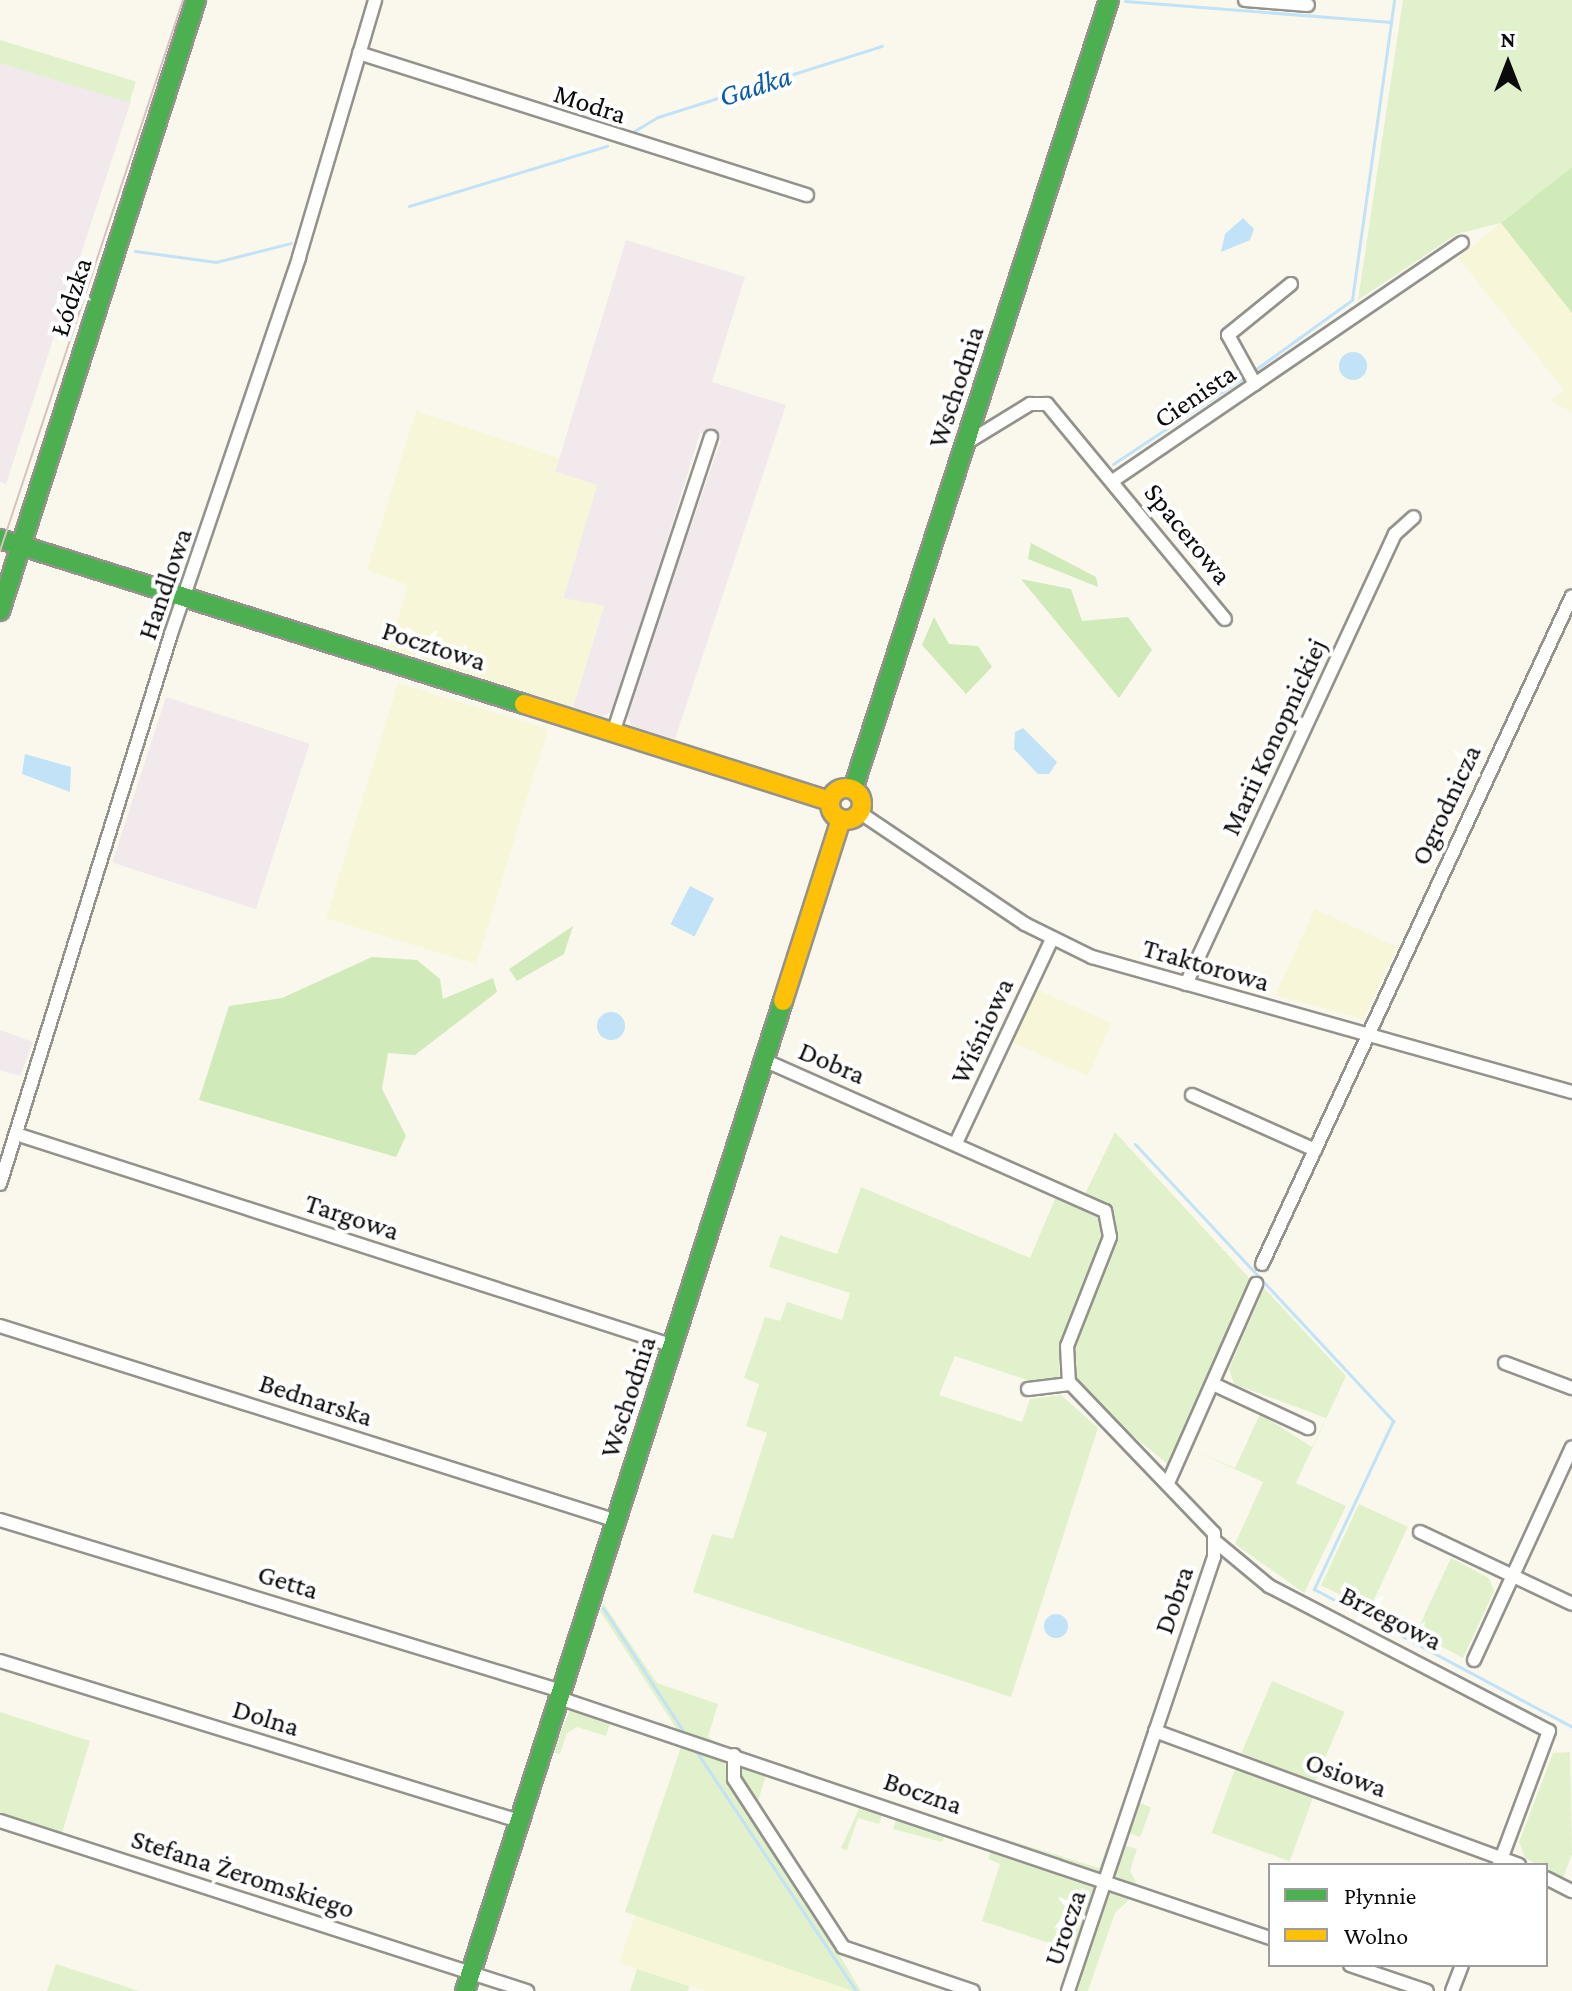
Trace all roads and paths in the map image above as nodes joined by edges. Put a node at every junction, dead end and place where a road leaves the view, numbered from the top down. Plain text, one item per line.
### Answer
1 (196, 0) edge
2 (375, 0) edge
3 (1108, 0) edge
4 (1245, 0) edge
5 (1308, 5) dead end
6 (359, 53) junction
7 (807, 195) dead end
8 (1462, 243) dead end
9 (1291, 284) dead end
10 (1255, 384) junction
11 (711, 437) dead end
12 (968, 442) junction
13 (1114, 480) junction
14 (1414, 517) dead end
15 (0, 539) edge
16 (21, 545) junction
17 (185, 596) junction
18 (1572, 596) edge
19 (0, 611) edge
20 (1225, 619) dead end
21 (613, 733) junction
22 (853, 789) junction
23 (830, 801) junction
24 (859, 812) junction
25 (841, 819) junction
26 (1052, 939) junction
27 (1186, 984) junction
28 (1366, 1035) junction
29 (766, 1061) junction
30 (1572, 1092) edge
31 (1192, 1095) dead end
32 (16, 1134) junction
33 (956, 1143) junction
34 (1315, 1150) junction
35 (0, 1184) edge
36 (1262, 1264) dead end
37 (1256, 1284) dead end
38 (0, 1326) edge
39 (674, 1346) junction
40 (1505, 1363) dead end
41 (1070, 1384) junction
42 (1213, 1384) junction
43 (1572, 1388) edge
44 (1028, 1389) dead end
45 (1308, 1428) dead end
46 (1572, 1447) edge
47 (1168, 1483) junction
48 (0, 1520) edge
49 (617, 1521) junction
50 (1420, 1532) dead end
51 (1216, 1542) junction
52 (1510, 1578) junction
53 (1572, 1604) edge
54 (1474, 1660) dead end
55 (0, 1661) edge
56 (560, 1695) junction
57 (1155, 1731) junction
58 (734, 1755) junction
59 (0, 1821) edge
60 (519, 1821) junction
61 (1501, 1861) edge
62 (1548, 1879) edge
63 (1107, 1880) junction
64 (1572, 1891) edge
65 (1268, 1937) edge
66 (1356, 1967) edge
67 (1461, 1967) edge
68 (468, 1982) edge
69 (527, 1991) edge
70 (973, 1991) edge
71 (1068, 1991) edge
72 (1427, 1991) edge
73 (1452, 1991) edge

1 - 16 street, Łódzka
2 - 6 street, Handlowa
3 - 12 street, Wschodnia
4 - 5 street
6 - 7 street, Modra
6 - 17 street, Handlowa
8 - 10 street, Cienista
9 - 10 street
10 - 13 street, Cienista
11 - 21 street
12 - 13 street
12 - 22 street, Wschodnia
13 - 20 street, Spacerowa
14 - 27 street, Marii Konopnickiej
15 - 16 street, Pocztowa
16 - 17 street, Pocztowa
16 - 19 street, Łódzka
17 - 21 street, Pocztowa
17 - 32 street, Handlowa
18 - 28 street, Ogrodnicza
21 - 23 street, Pocztowa
22 - 23 street
22 - 24 street
23 - 25 street
24 - 25 street
24 - 26 street, Traktorowa
25 - 29 street, Wschodnia
26 - 27 street, Traktorowa
26 - 33 street, Wiśniowa
27 - 28 street, Traktorowa
28 - 30 street, Traktorowa
28 - 34 street, Ogrodnicza
29 - 33 street, Dobra
29 - 39 street, Wschodnia
31 - 34 street
32 - 35 street, Handlowa
32 - 39 street, Targowa
33 - 41 street, Dobra
34 - 36 street, Ogrodnicza
37 - 42 street
38 - 49 street, Bednarska
39 - 49 street, Wschodnia
40 - 43 street
41 - 44 street
41 - 47 street, Dobra
42 - 45 street
42 - 47 street
46 - 52 street
47 - 51 street, Dobra
48 - 56 street, Getta
49 - 56 street, Wschodnia
50 - 52 street
51 - 57 street, Dobra
51 - 61 street, Brzegowa
52 - 53 street
52 - 54 street
55 - 60 street, Dolna
56 - 58 street, Boczna
56 - 60 street, Wschodnia
57 - 61 street, Osiowa
57 - 63 street, Dobra
58 - 63 street, Boczna
58 - 70 street
59 - 68 street, Stefana Żeromskiego
60 - 68 street, Wschodnia
62 - 64 street
63 - 65 street, Boczna
63 - 71 street, Urocza
66 - 72 street
67 - 73 street
68 - 69 street, Stefana Żeromskiego

